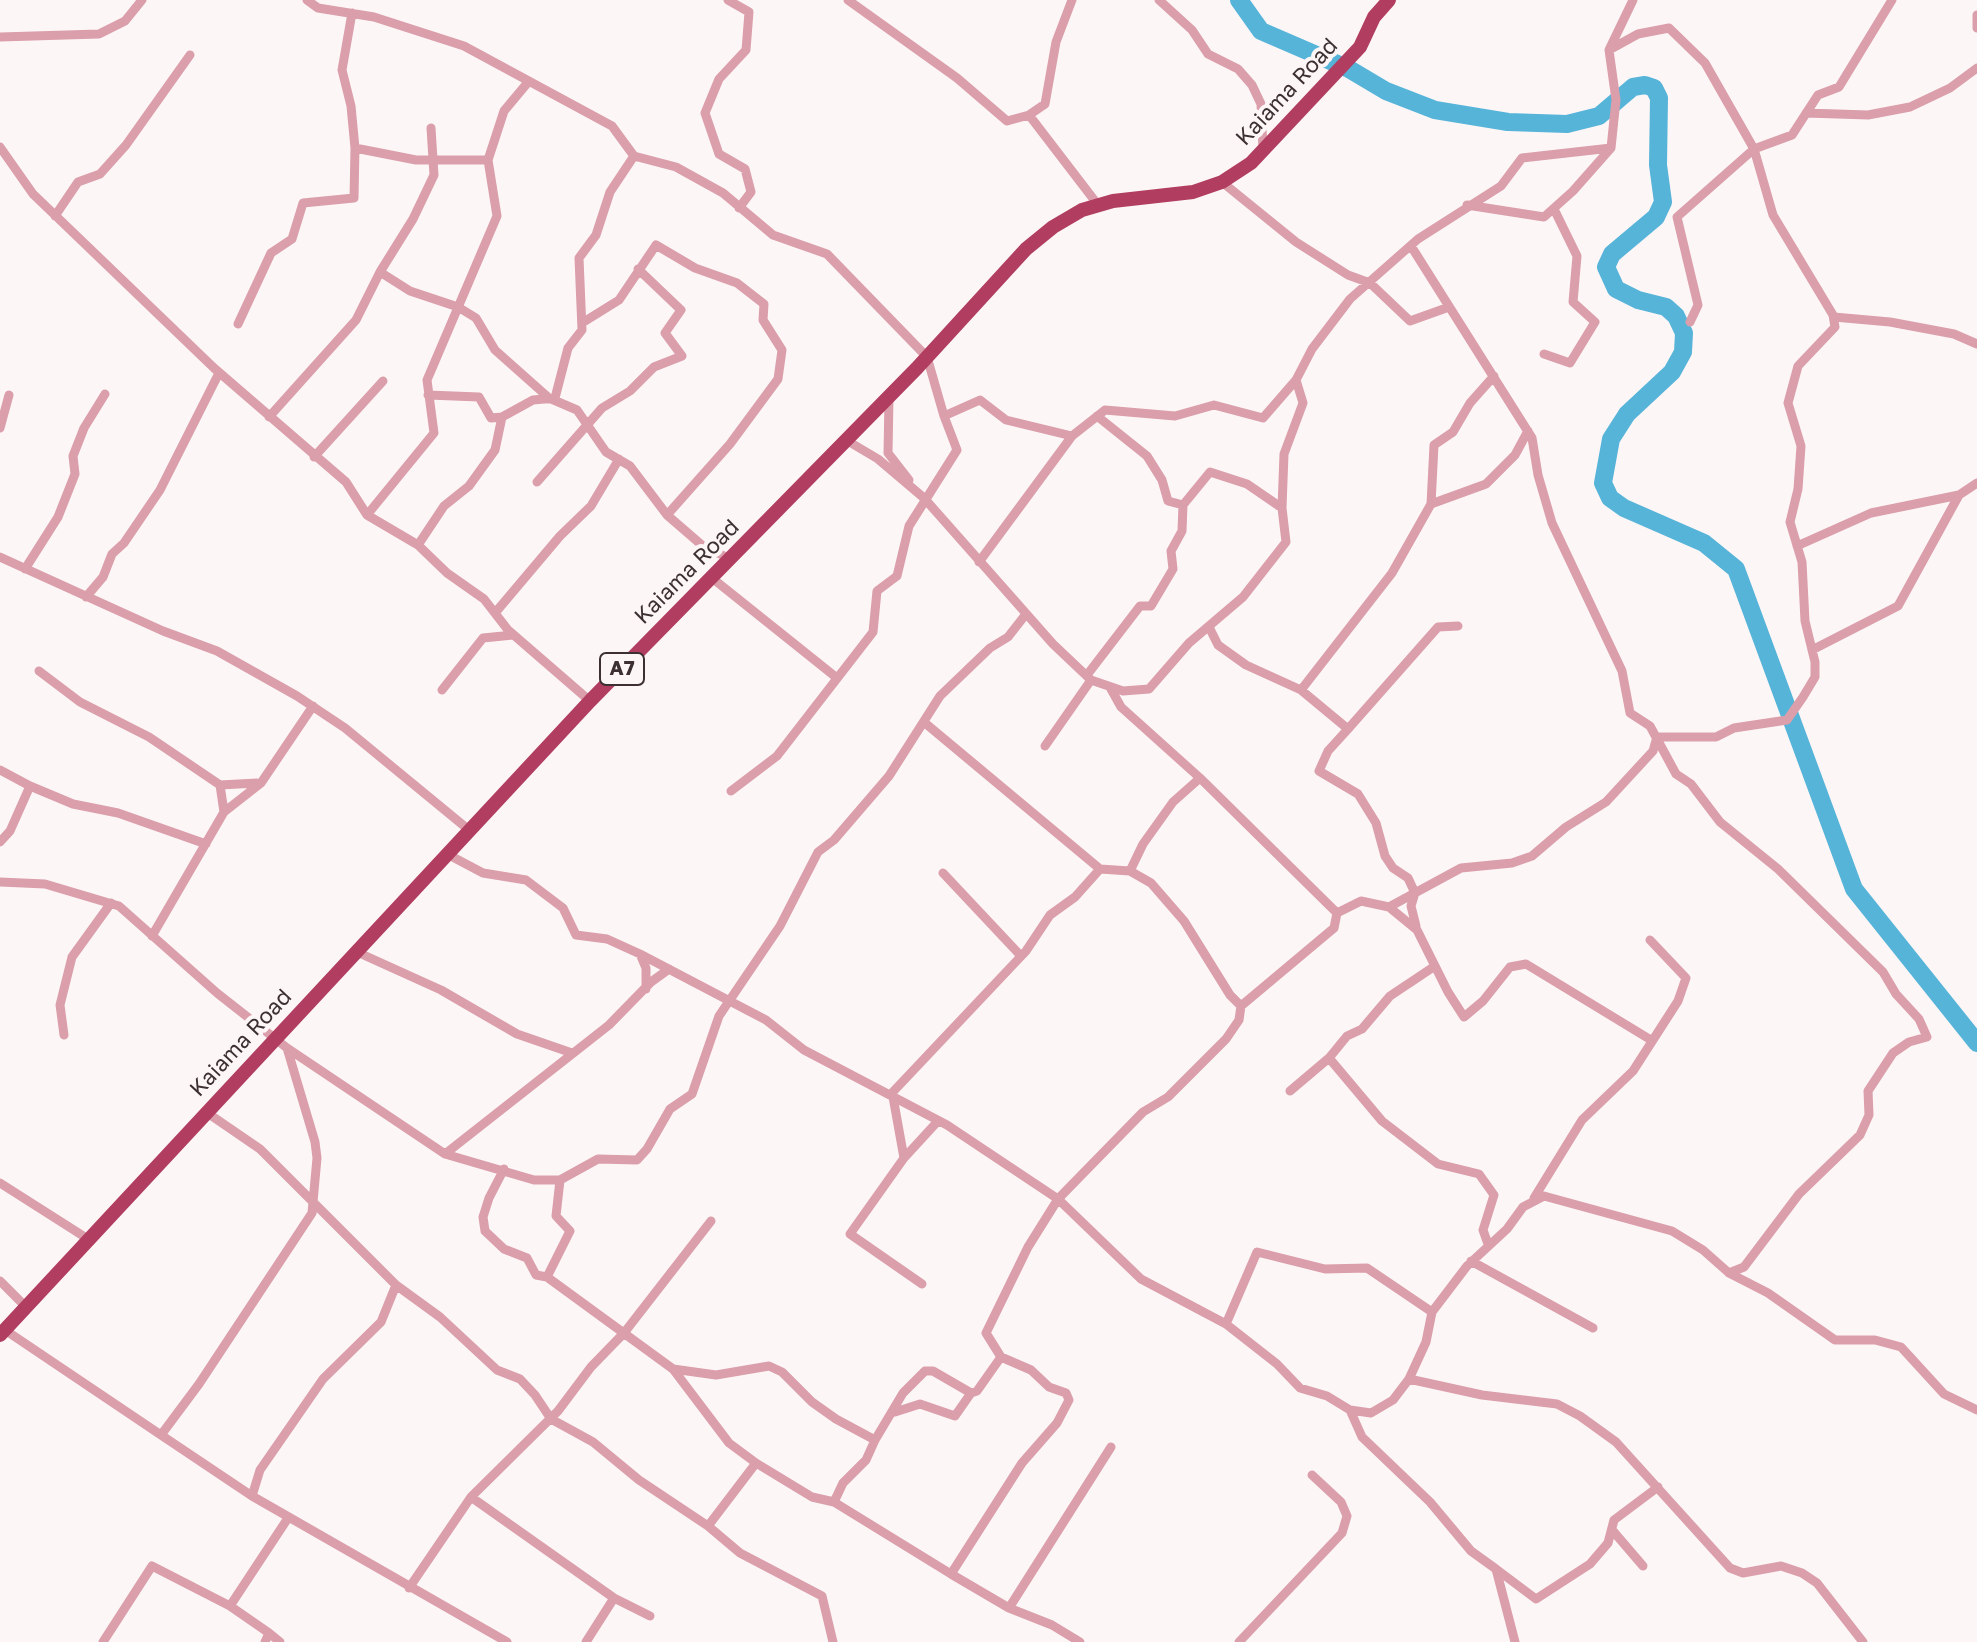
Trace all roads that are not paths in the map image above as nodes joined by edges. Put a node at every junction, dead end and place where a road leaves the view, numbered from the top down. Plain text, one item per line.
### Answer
1 (142, 0) edge
2 (307, 0) edge
3 (728, 0) edge
4 (848, 0) edge
5 (1159, 0) edge
6 (1389, 0) edge
7 (1633, 0) edge
8 (1892, 0) edge
9 (1070, 1) edge
10 (352, 13) junction
11 (1977, 15) edge
12 (1977, 28) edge
13 (0, 37) edge
14 (1609, 50) junction
15 (190, 55) dead end
16 (1977, 68) edge
17 (529, 81) junction
18 (1806, 113) junction
19 (1029, 115) junction
20 (431, 128) dead end
21 (0, 147) edge
22 (355, 148) junction
23 (1611, 148) junction
24 (1754, 149) junction
25 (1263, 153) junction
26 (634, 156) junction
27 (433, 158) junction
28 (488, 160) junction
29 (1222, 182) junction
30 (1098, 205) junction
31 (1467, 205) junction
32 (739, 208) junction
33 (1554, 209) junction
34 (55, 216) junction
35 (1411, 246) junction
36 (638, 269) junction
37 (380, 272) junction
38 (1370, 283) junction
39 (458, 307) junction
40 (1449, 307) junction
41 (1834, 317) junction
42 (1690, 322) dead end
43 (582, 323) junction
44 (238, 324) dead end
45 (1977, 344) edge
46 (1544, 354) dead end
47 (927, 357) junction
48 (219, 373) junction
49 (1494, 376) junction
50 (1296, 380) junction
51 (383, 381) dead end
52 (105, 394) dead end
53 (9, 395) dead end
54 (428, 395) junction
55 (889, 397) junction
56 (549, 398) junction
57 (944, 416) junction
58 (1097, 416) junction
59 (269, 417) junction
60 (502, 417) junction
61 (589, 427) junction
62 (0, 428) edge
63 (1528, 431) junction
64 (1072, 436) junction
65 (846, 440) junction
66 (314, 457) junction
67 (619, 459) junction
68 (537, 482) dead end
69 (1977, 483) edge
70 (1959, 495) junction
71 (924, 498) junction
72 (1431, 504) junction
73 (1183, 505) junction
74 (1282, 508) junction
75 (367, 515) junction
76 (667, 515) junction
77 (418, 545) junction
78 (1797, 546) junction
79 (0, 557) edge
80 (731, 559) junction
81 (979, 562) junction
82 (25, 569) junction
83 (712, 578) junction
84 (86, 597) junction
85 (495, 613) junction
86 (1026, 614) junction
87 (1458, 626) dead end
88 (1210, 629) junction
89 (513, 635) junction
90 (1812, 650) junction
91 (39, 671) dead end
92 (1089, 677) junction
93 (837, 678) junction
94 (1111, 689) junction
95 (442, 690) dead end
96 (1301, 690) junction
97 (590, 701) junction
98 (313, 706) junction
99 (925, 723) junction
100 (1348, 729) junction
101 (1657, 737) junction
102 (1045, 746) dead end
103 (0, 770) edge
104 (1200, 778) junction
105 (261, 783) junction
106 (220, 785) junction
107 (30, 786) junction
108 (731, 791) dead end
109 (224, 812) junction
110 (469, 830) junction
111 (0, 842) edge
112 (206, 844) junction
113 (447, 854) junction
114 (1100, 869) junction
115 (1130, 871) junction
116 (943, 873) dead end
117 (0, 882) edge
118 (1415, 893) junction
119 (111, 903) junction
120 (1389, 907) junction
121 (1337, 913) junction
122 (1417, 930) junction
123 (152, 936) junction
124 (1650, 940) dead end
125 (357, 952) junction
126 (640, 954) junction
127 (1021, 956) junction
128 (1435, 966) junction
129 (669, 969) junction
130 (646, 989) junction
131 (729, 1003) junction
132 (1241, 1006) junction
133 (64, 1035) dead end
134 (274, 1038) junction
135 (1651, 1040) junction
136 (287, 1048) junction
137 (572, 1053) junction
138 (1329, 1058) junction
139 (1290, 1091) dead end
140 (891, 1096) junction
141 (206, 1112) junction
142 (938, 1121) junction
143 (445, 1154) junction
144 (904, 1158) junction
145 (504, 1169) junction
146 (560, 1180) junction
147 (0, 1183) edge
148 (1534, 1198) junction
149 (1058, 1199) junction
150 (313, 1205) junction
151 (711, 1221) dead end
152 (88, 1239) junction
153 (1488, 1244) junction
154 (1471, 1261) junction
155 (1729, 1273) junction
156 (547, 1277) junction
157 (0, 1281) edge
158 (922, 1284) dead end
159 (396, 1285) junction
160 (26, 1307) junction
161 (1432, 1312) junction
162 (1226, 1324) junction
163 (1593, 1328) dead end
164 (2, 1332) edge
165 (624, 1333) junction
166 (1001, 1357) junction
167 (673, 1369) junction
168 (1409, 1379) junction
169 (971, 1393) junction
170 (1350, 1410) junction
171 (1977, 1410) edge
172 (894, 1412) junction
173 (551, 1419) junction
174 (161, 1435) junction
175 (875, 1440) junction
176 (1111, 1447) dead end
177 (756, 1463) junction
178 (1312, 1475) dead end
179 (1658, 1487) junction
180 (252, 1496) junction
181 (471, 1497) junction
182 (834, 1502) junction
183 (288, 1518) junction
184 (708, 1526) junction
185 (1613, 1531) junction
186 (1643, 1566) dead end
187 (1496, 1569) junction
188 (951, 1574) junction
189 (409, 1588) junction
190 (614, 1598) junction
191 (230, 1606) junction
192 (1009, 1608) junction
193 (650, 1616) dead end
194 (267, 1638) edge
195 (103, 1642) edge
196 (280, 1642) edge
197 (507, 1642) edge
198 (586, 1642) edge
199 (833, 1642) edge
200 (1080, 1642) edge
201 (1239, 1642) edge
202 (1515, 1642) edge
203 (1863, 1642) edge

1 - 13 street
2 - 10 street
3 - 32 street
4 - 19 street
5 - 25 street
6 - 25 highway, Kaiama Road / A7
7 - 14 street
8 - 18 street
9 - 19 street
10 - 17 street
10 - 22 street
11 - 12 street
14 - 23 street
14 - 24 street
15 - 34 street
16 - 18 street
17 - 26 street
17 - 28 street
18 - 24 street
19 - 30 street
20 - 27 street
21 - 34 street
22 - 27 street
22 - 44 street
23 - 31 street
23 - 33 street
24 - 41 street
24 - 42 street
25 - 29 highway, Kaiama Road / A7
26 - 32 street
26 - 43 street
27 - 28 street
27 - 37 street
28 - 39 street
29 - 30 highway, Kaiama Road / A7
29 - 38 street
30 - 47 highway, Kaiama Road / A7
31 - 33 street
31 - 35 street
32 - 47 street
33 - 46 street
34 - 48 street
35 - 38 street
35 - 40 street
36 - 43 street
36 - 61 street
36 - 76 street
37 - 39 street
37 - 59 street
38 - 40 street
38 - 50 street
39 - 54 street
39 - 56 street
40 - 49 street
41 - 45 street
41 - 78 street
43 - 56 street
47 - 55 highway, Kaiama Road / A7
47 - 57 street
48 - 59 street
48 - 84 street
49 - 63 street
49 - 72 street
50 - 58 street
50 - 74 street
51 - 66 street
52 - 82 street
53 - 62 street
54 - 60 street
54 - 75 street
55 - 65 highway, Kaiama Road / A7
55 - 71 street
56 - 60 street
56 - 61 street
57 - 64 street
57 - 71 street
58 - 64 street
58 - 73 street
59 - 66 street
60 - 77 street
61 - 67 street
61 - 68 street
63 - 72 street
63 - 101 street
64 - 81 street
65 - 71 street
65 - 80 highway, Kaiama Road / A7
66 - 75 street
67 - 76 street
67 - 85 street
69 - 70 street
70 - 78 street
70 - 90 street
71 - 81 street
71 - 93 street
72 - 96 street
73 - 74 street
73 - 92 street
74 - 88 street
75 - 77 street
76 - 80 street
77 - 85 street
78 - 90 street
79 - 82 street
80 - 83 highway, Kaiama Road / A7
81 - 86 street
82 - 84 street
83 - 93 street
83 - 97 highway, Kaiama Road / A7
84 - 98 street
85 - 89 street
86 - 92 street
86 - 99 street
87 - 100 street
88 - 94 street
88 - 96 street
89 - 95 street
89 - 97 street
90 - 101 street
91 - 106 street
92 - 94 street
92 - 102 street
93 - 108 street
94 - 104 street
96 - 100 street
97 - 110 highway, Kaiama Road / A7
98 - 105 street
98 - 110 street
99 - 114 street
99 - 131 street
100 - 118 street
101 - 118 street
101 - 155 street
103 - 107 street
104 - 115 street
104 - 121 street
105 - 106 street
105 - 109 street
106 - 109 street
107 - 111 street
107 - 112 street
109 - 112 street
110 - 113 highway, Kaiama Road / A7
112 - 123 street
113 - 125 highway, Kaiama Road / A7
113 - 126 street
114 - 115 street
114 - 127 street
115 - 132 street
116 - 127 street
117 - 119 street
118 - 120 street
118 - 122 street
119 - 123 street
119 - 133 street
120 - 121 street
120 - 122 street
121 - 132 street
122 - 128 street
123 - 134 street
124 - 135 street
125 - 134 highway, Kaiama Road / A7
125 - 137 street
126 - 129 street
126 - 130 street
127 - 140 street
128 - 135 street
128 - 138 street
129 - 130 street
129 - 131 street
130 - 137 street
131 - 140 street
131 - 146 street
132 - 149 street
134 - 136 street
134 - 141 highway, Kaiama Road / A7
135 - 148 street
136 - 143 street
136 - 150 street
137 - 143 street
138 - 139 street
138 - 153 street
140 - 142 street
140 - 144 street
141 - 150 street
141 - 152 highway, Kaiama Road / A7
142 - 144 street
142 - 149 street
143 - 145 street
144 - 158 street
145 - 146 street
145 - 156 street
146 - 156 street
147 - 152 street
148 - 153 street
148 - 155 street
149 - 162 street
149 - 166 street
150 - 159 street
150 - 174 street
151 - 165 street
152 - 160 highway, Kaiama Road / A7
153 - 154 street
154 - 161 street
154 - 163 street
155 - 171 street
156 - 165 street
157 - 160 street
159 - 173 street
159 - 180 street
160 - 164 highway, Kaiama Road / A7
161 - 162 street
161 - 168 street
162 - 170 street
164 - 174 street
165 - 167 street
165 - 173 street
166 - 169 street
166 - 188 street
167 - 175 street
167 - 177 street
168 - 170 street
168 - 179 street
169 - 172 street
169 - 172 street
170 - 187 street
172 - 175 street
173 - 181 street
173 - 184 street
174 - 180 street
175 - 182 street
176 - 192 street
177 - 182 street
177 - 184 street
178 - 201 street
179 - 185 street
179 - 203 street
180 - 183 street
181 - 189 street
181 - 190 street
182 - 188 street
183 - 189 street
183 - 191 street
184 - 199 street
185 - 186 street
185 - 187 street
187 - 202 street
188 - 192 street
189 - 197 street
190 - 193 street
190 - 198 street
191 - 194 street
191 - 195 street
192 - 200 street
194 - 196 street

